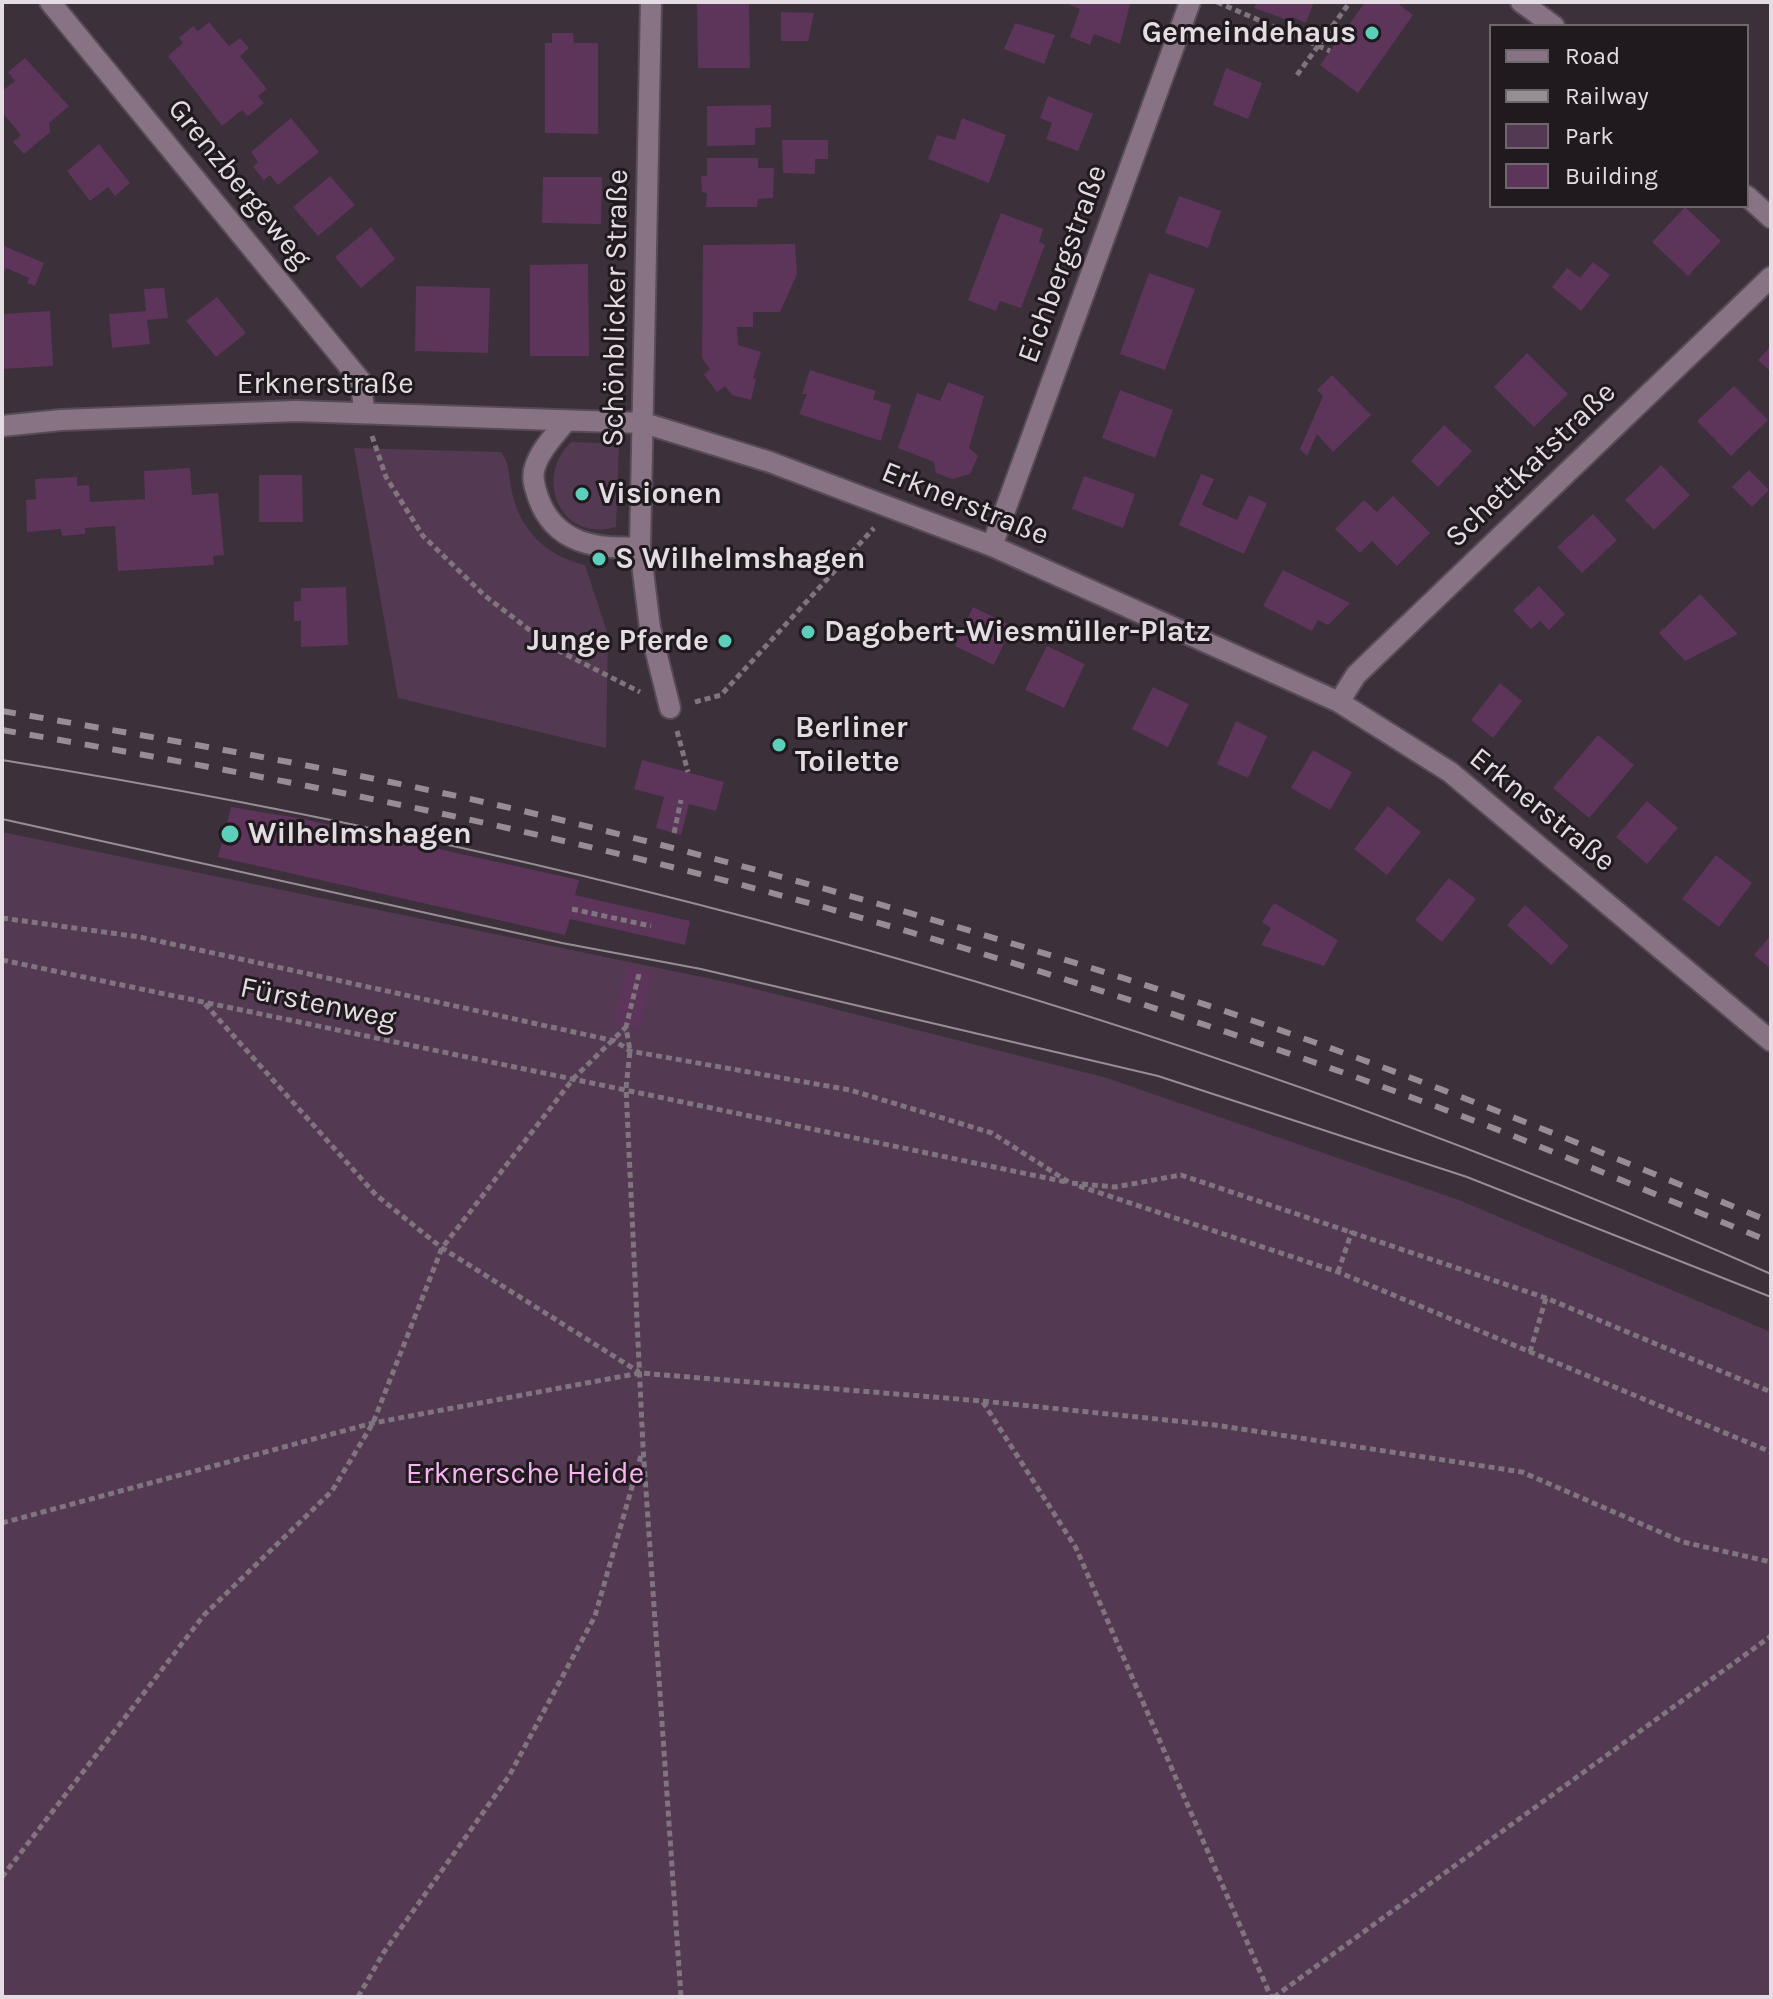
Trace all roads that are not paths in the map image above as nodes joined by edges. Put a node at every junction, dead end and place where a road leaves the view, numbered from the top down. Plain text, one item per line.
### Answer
1 (50, 2) edge
2 (651, 2) edge
3 (1190, 2) edge
4 (1521, 2) edge
5 (1551, 24) edge
6 (1749, 198) edge
7 (1771, 218) edge
8 (1771, 277) edge
9 (364, 412) junction
10 (566, 421) junction
11 (644, 423) junction
12 (2, 426) edge
13 (992, 546) junction
14 (640, 547) junction
15 (1339, 702) junction
16 (670, 708) road end
17 (1771, 1041) edge

1 - 9 street, Grenzbergeweg
2 - 11 street, Schönblicker Straße
3 - 13 street, Eichbergstraße
4 - 5 street
6 - 7 street
8 - 15 street, Schettkatstraße
9 - 10 street, Erknerstraße
9 - 12 street, Erknerstraße
10 - 11 street, Erknerstraße
10 - 14 street
11 - 13 street, Erknerstraße
11 - 14 street, Schönblicker Straße
13 - 15 street, Erknerstraße
14 - 16 street, Schönblicker Straße
15 - 17 street, Erknerstraße

